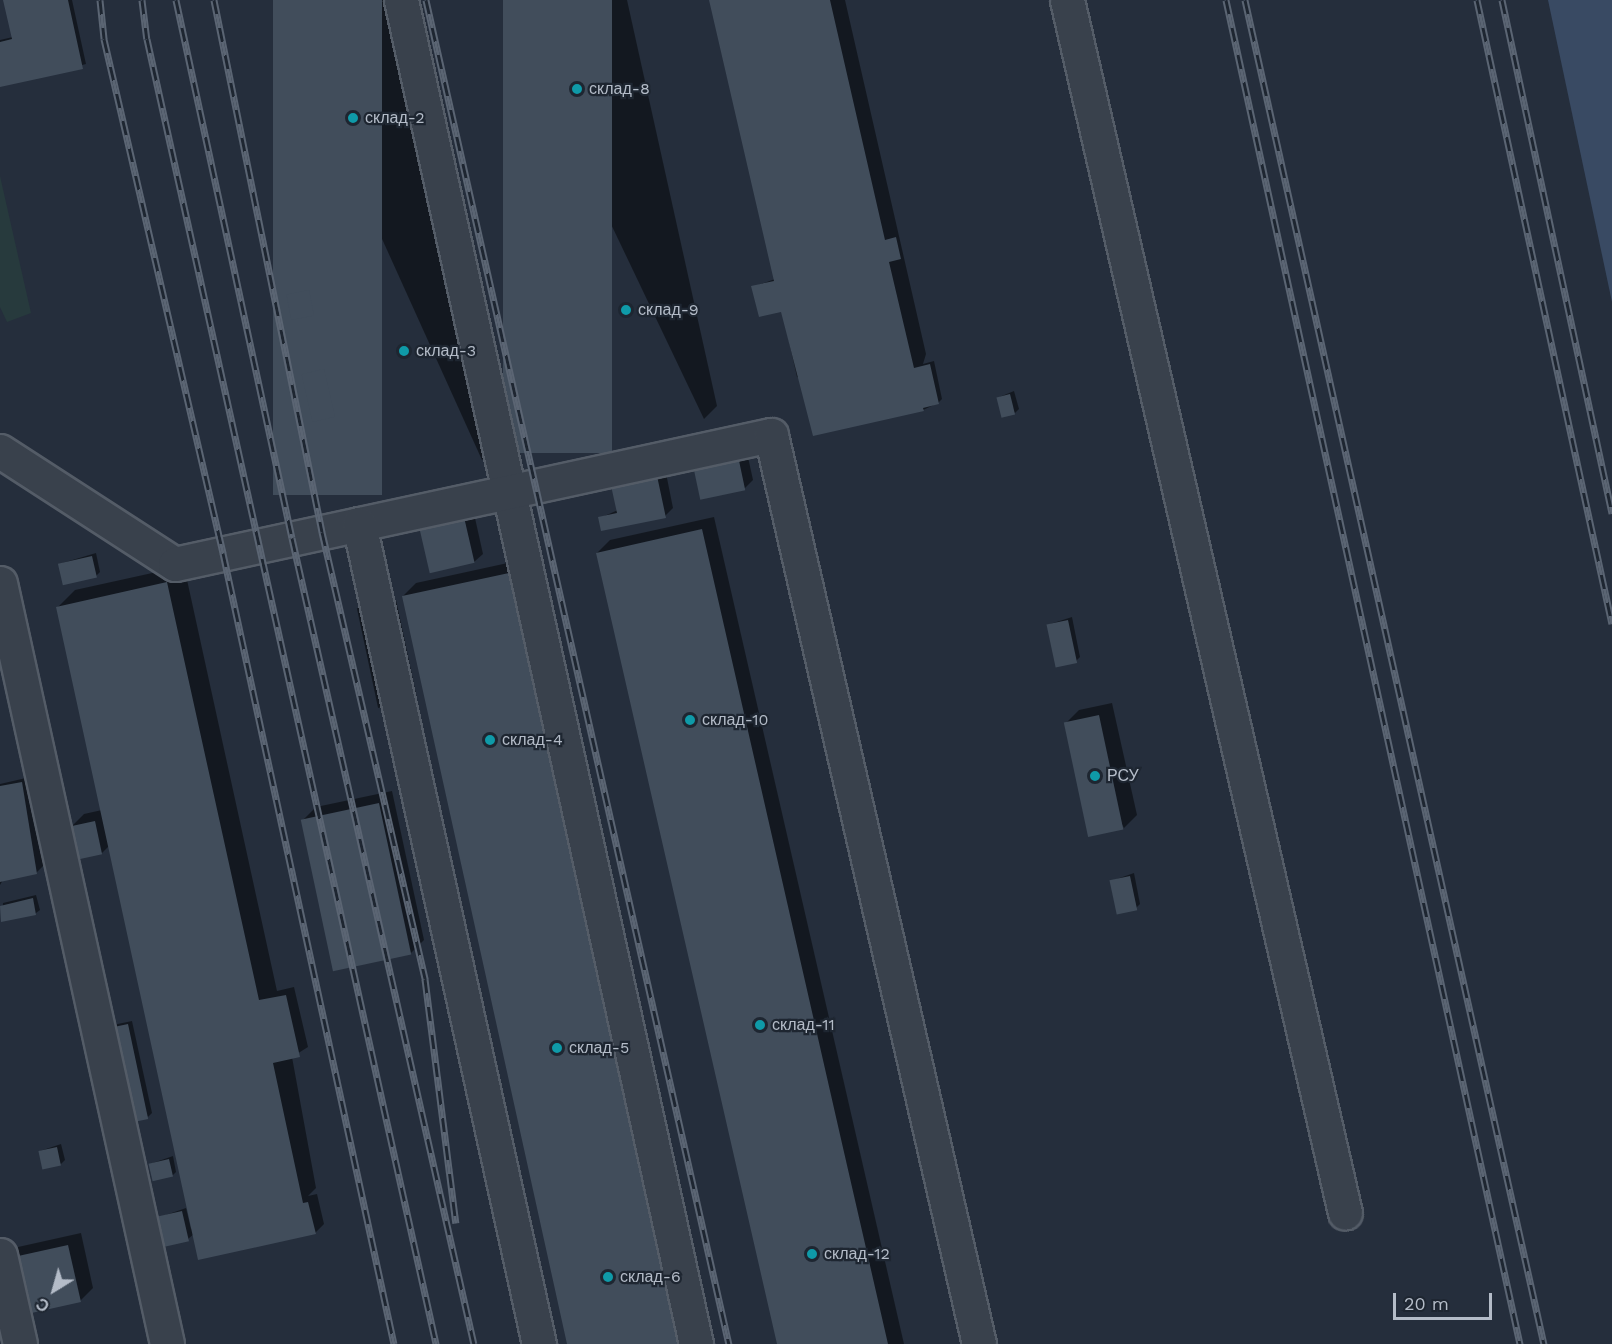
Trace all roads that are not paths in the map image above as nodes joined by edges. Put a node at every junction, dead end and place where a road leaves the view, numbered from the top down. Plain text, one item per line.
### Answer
1 (401, 0) edge
2 (1067, 0) edge
3 (0, 451) edge
4 (509, 492) junction
5 (359, 524) junction
6 (0, 583) edge
7 (1345, 1213) dead end
8 (0, 1255) edge
9 (20, 1344) edge
10 (167, 1344) edge
11 (539, 1344) edge
12 (696, 1344) edge
13 (979, 1344) edge

1 - 4 lane
2 - 7 lane
3 - 5 lane
4 - 5 lane
4 - 12 lane
4 - 13 lane
5 - 11 lane
6 - 10 lane
8 - 9 lane

